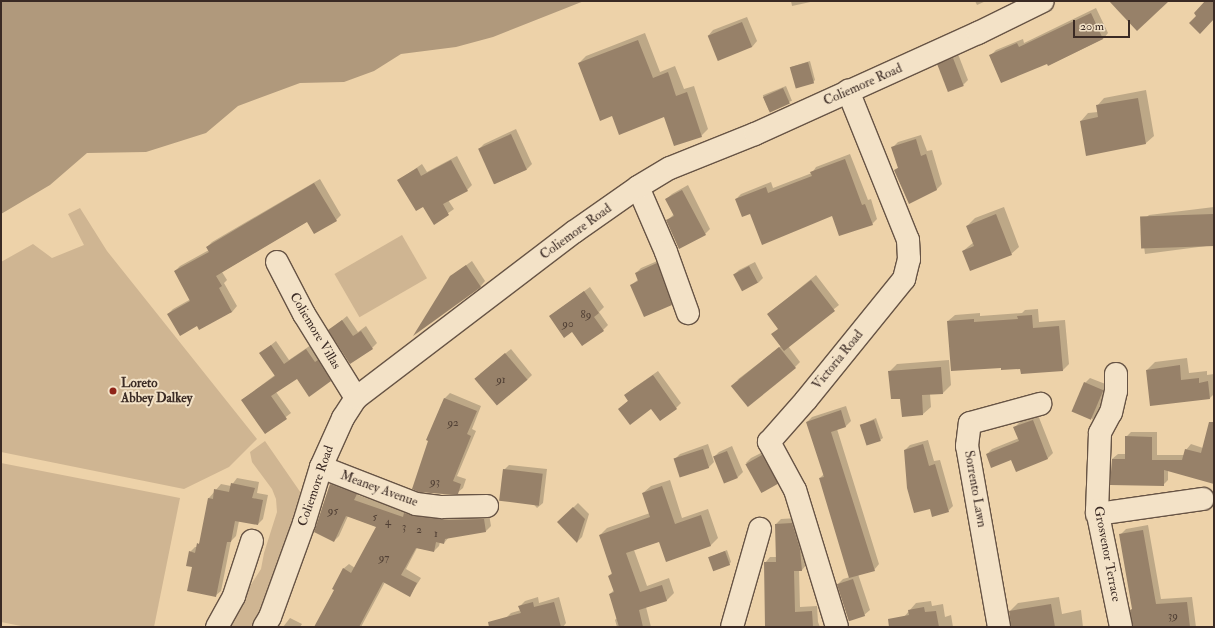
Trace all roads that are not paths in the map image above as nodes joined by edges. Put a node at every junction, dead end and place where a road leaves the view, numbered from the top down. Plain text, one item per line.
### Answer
1 (1042, 1) edge
2 (848, 91) junction
3 (638, 187) junction
4 (277, 262) dead end
5 (688, 314) dead end
6 (1116, 374) dead end
7 (356, 398) junction
8 (1040, 404) dead end
9 (320, 467) junction
10 (1203, 500) dead end
11 (487, 506) dead end
12 (1098, 514) junction
13 (760, 529) dead end
14 (252, 541) dead end
15 (217, 627) edge
16 (264, 627) edge
17 (732, 627) edge
18 (837, 627) edge
19 (999, 627) edge
20 (1121, 627) edge

1 - 2 street, Coliemore Road
2 - 3 street, Coliemore Road
2 - 18 street, Victoria Road
3 - 5 street
3 - 7 street, Coliemore Road
4 - 7 street, Coliemore Villas
6 - 12 street, Grosvenor Terrace
7 - 9 street, Coliemore Road
8 - 19 street, Sorrento Lawn
9 - 11 street, Meaney Avenue
9 - 16 street, Coliemore Road
10 - 12 street
12 - 20 street, Grosvenor Terrace
13 - 17 street
14 - 15 street

